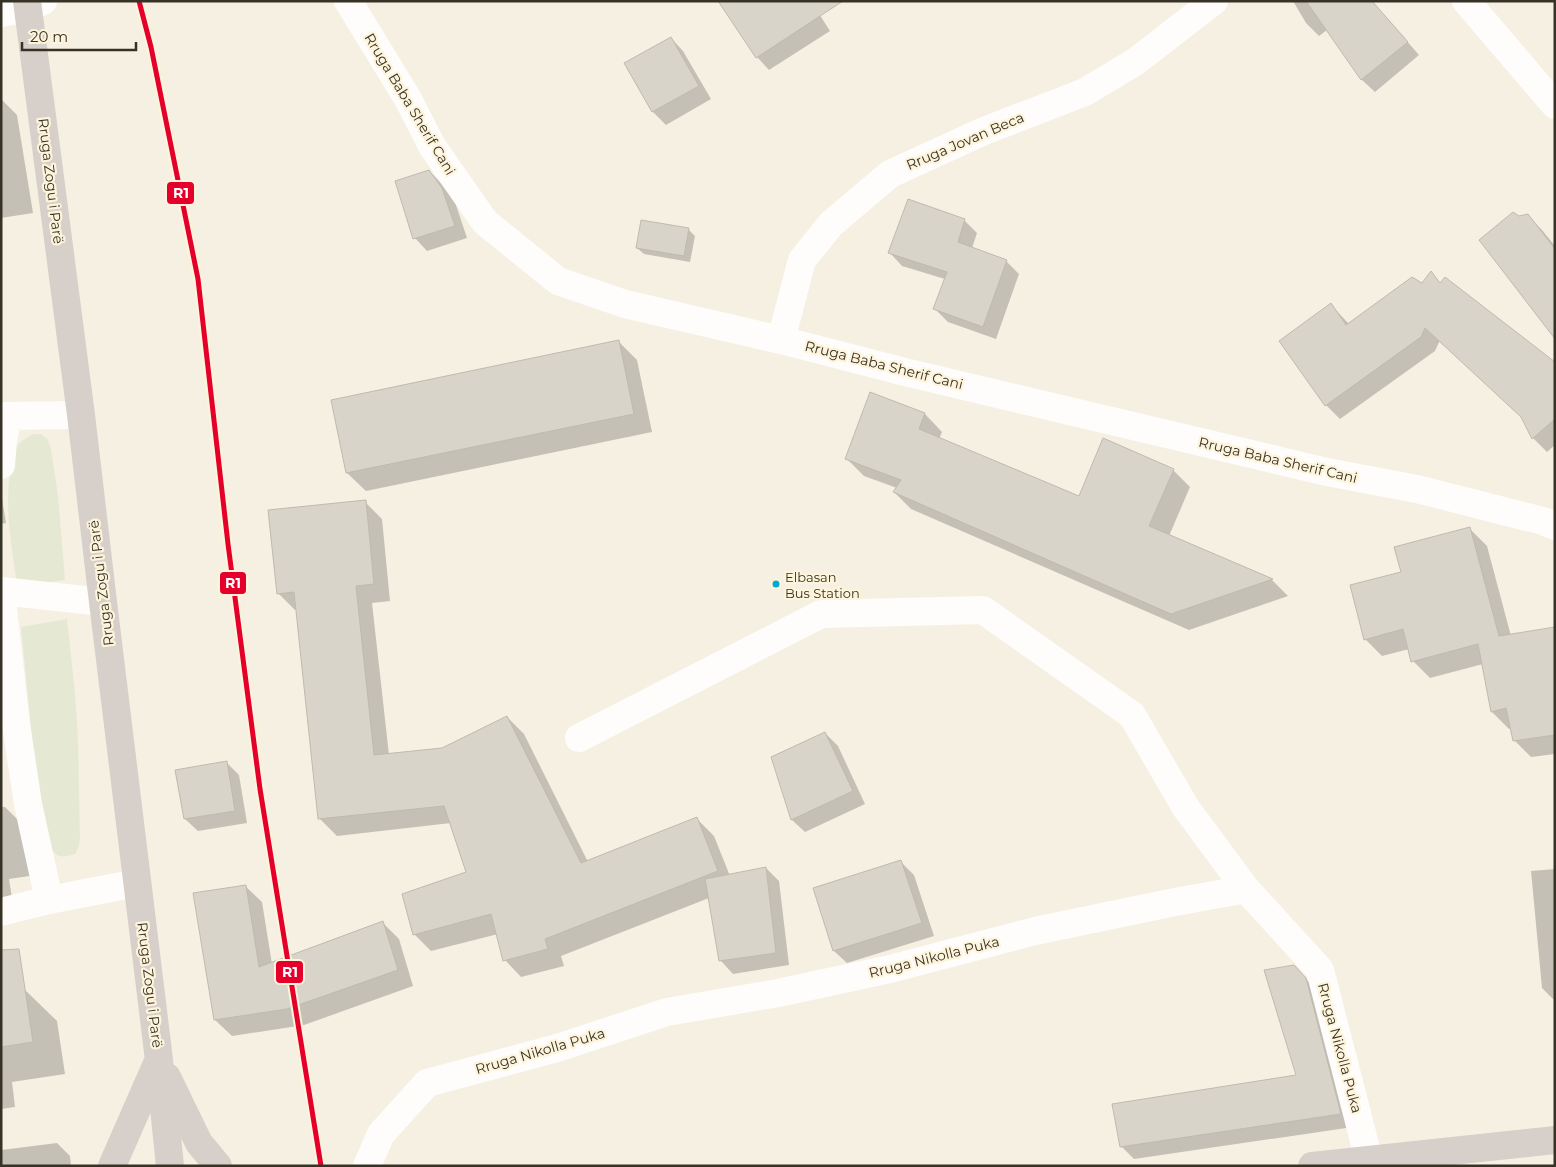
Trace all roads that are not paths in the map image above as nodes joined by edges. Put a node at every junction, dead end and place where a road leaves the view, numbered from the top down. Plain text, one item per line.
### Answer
1 (348, 1) edge
2 (1214, 1) edge
3 (1466, 1) edge
4 (33, 4) edge
5 (1, 13) edge
6 (1555, 105) edge
7 (781, 340) junction
8 (81, 415) junction
9 (5, 416) edge
10 (1, 465) edge
11 (1555, 526) edge
12 (1, 591) edge
13 (103, 602) junction
14 (579, 738) dead end
15 (137, 883) junction
16 (1246, 889) junction
17 (49, 900) junction
18 (1, 912) edge
19 (159, 1060) junction
20 (1555, 1140) edge
21 (1369, 1160) junction
22 (112, 1166) edge
23 (170, 1166) edge
24 (218, 1166) edge
25 (367, 1166) edge
26 (1312, 1166) edge

1 - 7 street, Rruga Baba Sherif Cani
2 - 7 street, Rruga Jovan Beca
3 - 6 street
4 - 5 street
4 - 8 main road, Rruga Zogu i Parë
7 - 11 street, Rruga Baba Sherif Cani
8 - 9 street
8 - 13 main road, Rruga Zogu i Parë
9 - 10 street
12 - 13 street
12 - 17 street
13 - 15 main road, Rruga Zogu i Parë
14 - 16 street
15 - 17 street
15 - 19 main road, Rruga Zogu i Parë
16 - 21 street, Rruga Nikolla Puka
16 - 25 street, Rruga Nikolla Puka
17 - 18 street
19 - 22 main road
19 - 23 main road, Rruga Zogu i Parë
19 - 24 main road
20 - 21 main road
21 - 26 main road

